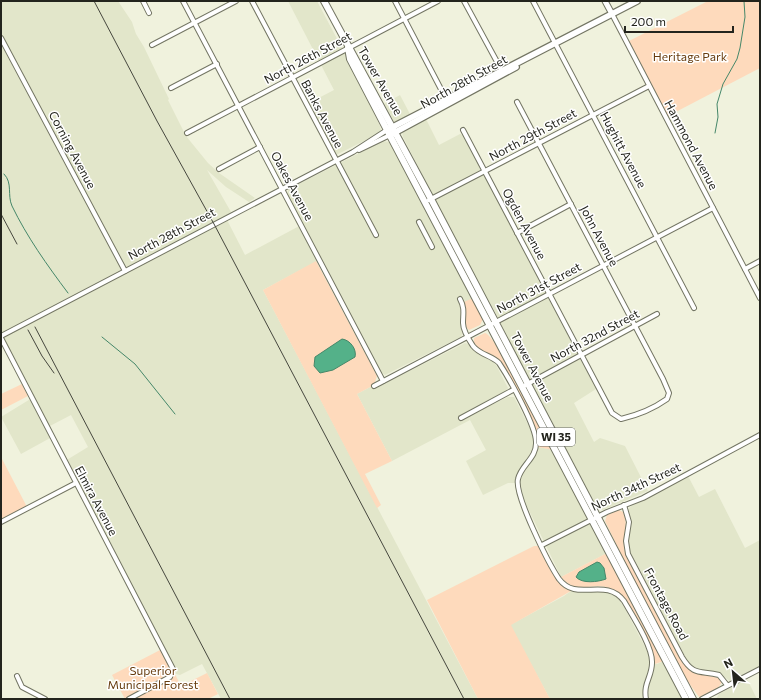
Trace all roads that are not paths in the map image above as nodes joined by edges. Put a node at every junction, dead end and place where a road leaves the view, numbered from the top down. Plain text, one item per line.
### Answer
1 (143, 1) edge
2 (183, 1) edge
3 (236, 1) edge
4 (252, 1) edge
5 (324, 1) edge
6 (395, 1) edge
7 (438, 1) edge
8 (464, 1) edge
9 (533, 1) edge
10 (605, 1) edge
11 (637, 1) edge
12 (149, 13) dead end
13 (612, 14) junction
14 (405, 19) junction
15 (195, 22) junction
16 (1, 38) edge
17 (556, 44) junction
18 (152, 45) dead end
19 (348, 48) junction
20 (217, 64) junction
21 (504, 72) junction
22 (292, 78) junction
23 (649, 86) junction
24 (171, 88) dead end
25 (445, 100) junction
26 (517, 102) dead end
27 (239, 106) junction
28 (593, 115) junction
29 (426, 116) junction
30 (394, 130) junction
31 (463, 130) dead end
32 (187, 133) dead end
33 (388, 133) junction
34 (539, 144) junction
35 (260, 147) junction
36 (335, 161) junction
37 (219, 169) dead end
38 (485, 172) junction
39 (282, 189) junction
40 (428, 201) junction
41 (571, 204) junction
42 (713, 208) junction
43 (419, 222) dead end
44 (517, 233) junction
45 (376, 235) dead end
46 (657, 237) junction
47 (432, 247) dead end
48 (760, 261) edge
49 (603, 265) junction
50 (745, 269) junction
51 (125, 271) junction
52 (550, 293) junction
53 (760, 298) edge
54 (460, 299) dead end
55 (694, 308) dead end
56 (657, 314) dead end
57 (496, 322) junction
58 (489, 325) junction
59 (636, 326) junction
60 (467, 336) junction
61 (1, 337) edge
62 (582, 355) junction
63 (383, 381) junction
64 (528, 383) junction
65 (374, 386) dead end
66 (522, 387) junction
67 (513, 390) junction
68 (612, 413) joint
69 (461, 418) dead end
70 (760, 435) edge
71 (76, 483) junction
72 (624, 505) junction
73 (597, 516) junction
74 (591, 519) junction
75 (1, 522) edge
76 (542, 545) junction
77 (760, 669) edge
78 (17, 676) dead end
79 (727, 686) junction
80 (712, 694) junction
81 (139, 697) edge
82 (45, 699) edge
83 (129, 699) edge
84 (646, 699) edge
85 (686, 699) edge
86 (693, 699) edge
87 (702, 699) edge
88 (713, 699) edge

1 - 12 street
2 - 15 street, Oakes Avenue
3 - 15 street
4 - 22 street, Banks Avenue
5 - 19 main road, Tower Avenue / WI 35
6 - 14 street
7 - 14 street, North 26th Street
8 - 21 street
9 - 17 street, Hughitt Avenue
10 - 13 street, Hammond Avenue
11 - 13 main road, North 28th Street
13 - 17 main road, North 28th Street
13 - 23 street, Hammond Avenue
14 - 19 street, North 26th Street
14 - 25 street
15 - 18 street
15 - 20 street, Oakes Avenue
16 - 51 street, Corning Avenue
17 - 21 main road, North 28th Street
17 - 28 street, Hughitt Avenue
19 - 22 street, North 26th Street
19 - 30 main road, Tower Avenue / WI 35
19 - 33 main road, Tower Avenue / WI 35
20 - 24 street
20 - 27 street, Oakes Avenue
21 - 25 main road, North 28th Street
21 - 29 main road, North 28th Street
22 - 27 street, North 26th Street
22 - 36 street, Banks Avenue
23 - 28 street, North 29th Street
23 - 42 street, Hammond Avenue
25 - 29 street
25 - 30 main road, North 28th Street
26 - 34 street, John Avenue
27 - 32 street, North 26th Street
27 - 35 street, Oakes Avenue
28 - 34 street, North 29th Street
28 - 46 street, Hughitt Avenue
29 - 30 main road, North 28th Street
30 - 33 main road, North 28th Street
30 - 40 main road, Tower Avenue / WI 35
31 - 38 street, Ogden Avenue
33 - 36 street, North 28th Street
33 - 40 main road, Tower Avenue / WI 35
34 - 38 street, North 29th Street
34 - 41 street, John Avenue
35 - 37 street
35 - 39 street, Oakes Avenue
36 - 39 street, North 28th Street
36 - 45 street, Banks Avenue
38 - 40 street, North 29th Street
38 - 44 street, Ogden Avenue
39 - 51 street, North 28th Street
39 - 63 street, Oakes Avenue
40 - 57 main road, Tower Avenue / WI 35
40 - 58 main road, Tower Avenue / WI 35
41 - 44 street
41 - 49 street, John Avenue
42 - 46 street, North 31st Street
42 - 50 street, Hammond Avenue
43 - 47 street
44 - 52 street, Ogden Avenue
46 - 49 street, North 31st Street
46 - 55 street, Hughitt Avenue
48 - 50 street
49 - 52 street, North 31st Street
49 - 59 street, John Avenue
50 - 53 street, Hammond Avenue
51 - 61 street, North 28th Street
52 - 57 street, North 31st Street
52 - 62 street, Ogden Avenue
54 - 60 street
56 - 59 street, North 32nd Street
57 - 58 street, North 31st Street
57 - 64 main road, Tower Avenue / WI 35
58 - 60 street, North 31st Street
58 - 66 main road, Tower Avenue / WI 35
59 - 62 street, North 32nd Street
59 - 68 street, John Avenue
60 - 63 street, North 31st Street
60 - 67 street
61 - 71 street, Elmira Avenue
62 - 64 street, North 32nd Street
62 - 68 street, Ogden Avenue
63 - 65 street, North 31st Street
64 - 66 street, North 32nd Street
64 - 73 main road, Tower Avenue / WI 35
66 - 74 main road, Tower Avenue / WI 35
67 - 69 street
67 - 76 street
70 - 72 street, North 34th Street
71 - 75 street
71 - 81 street, Elmira Avenue
72 - 73 street, North 34th Street
72 - 79 street, Frontage Road
73 - 74 street, North 34th Street
73 - 86 main road, Tower Avenue / WI 35
74 - 76 street, North 34th Street
74 - 85 main road, Tower Avenue / WI 35
76 - 84 street
77 - 79 street
78 - 82 street
79 - 80 street
80 - 87 street
80 - 88 street
81 - 83 street

